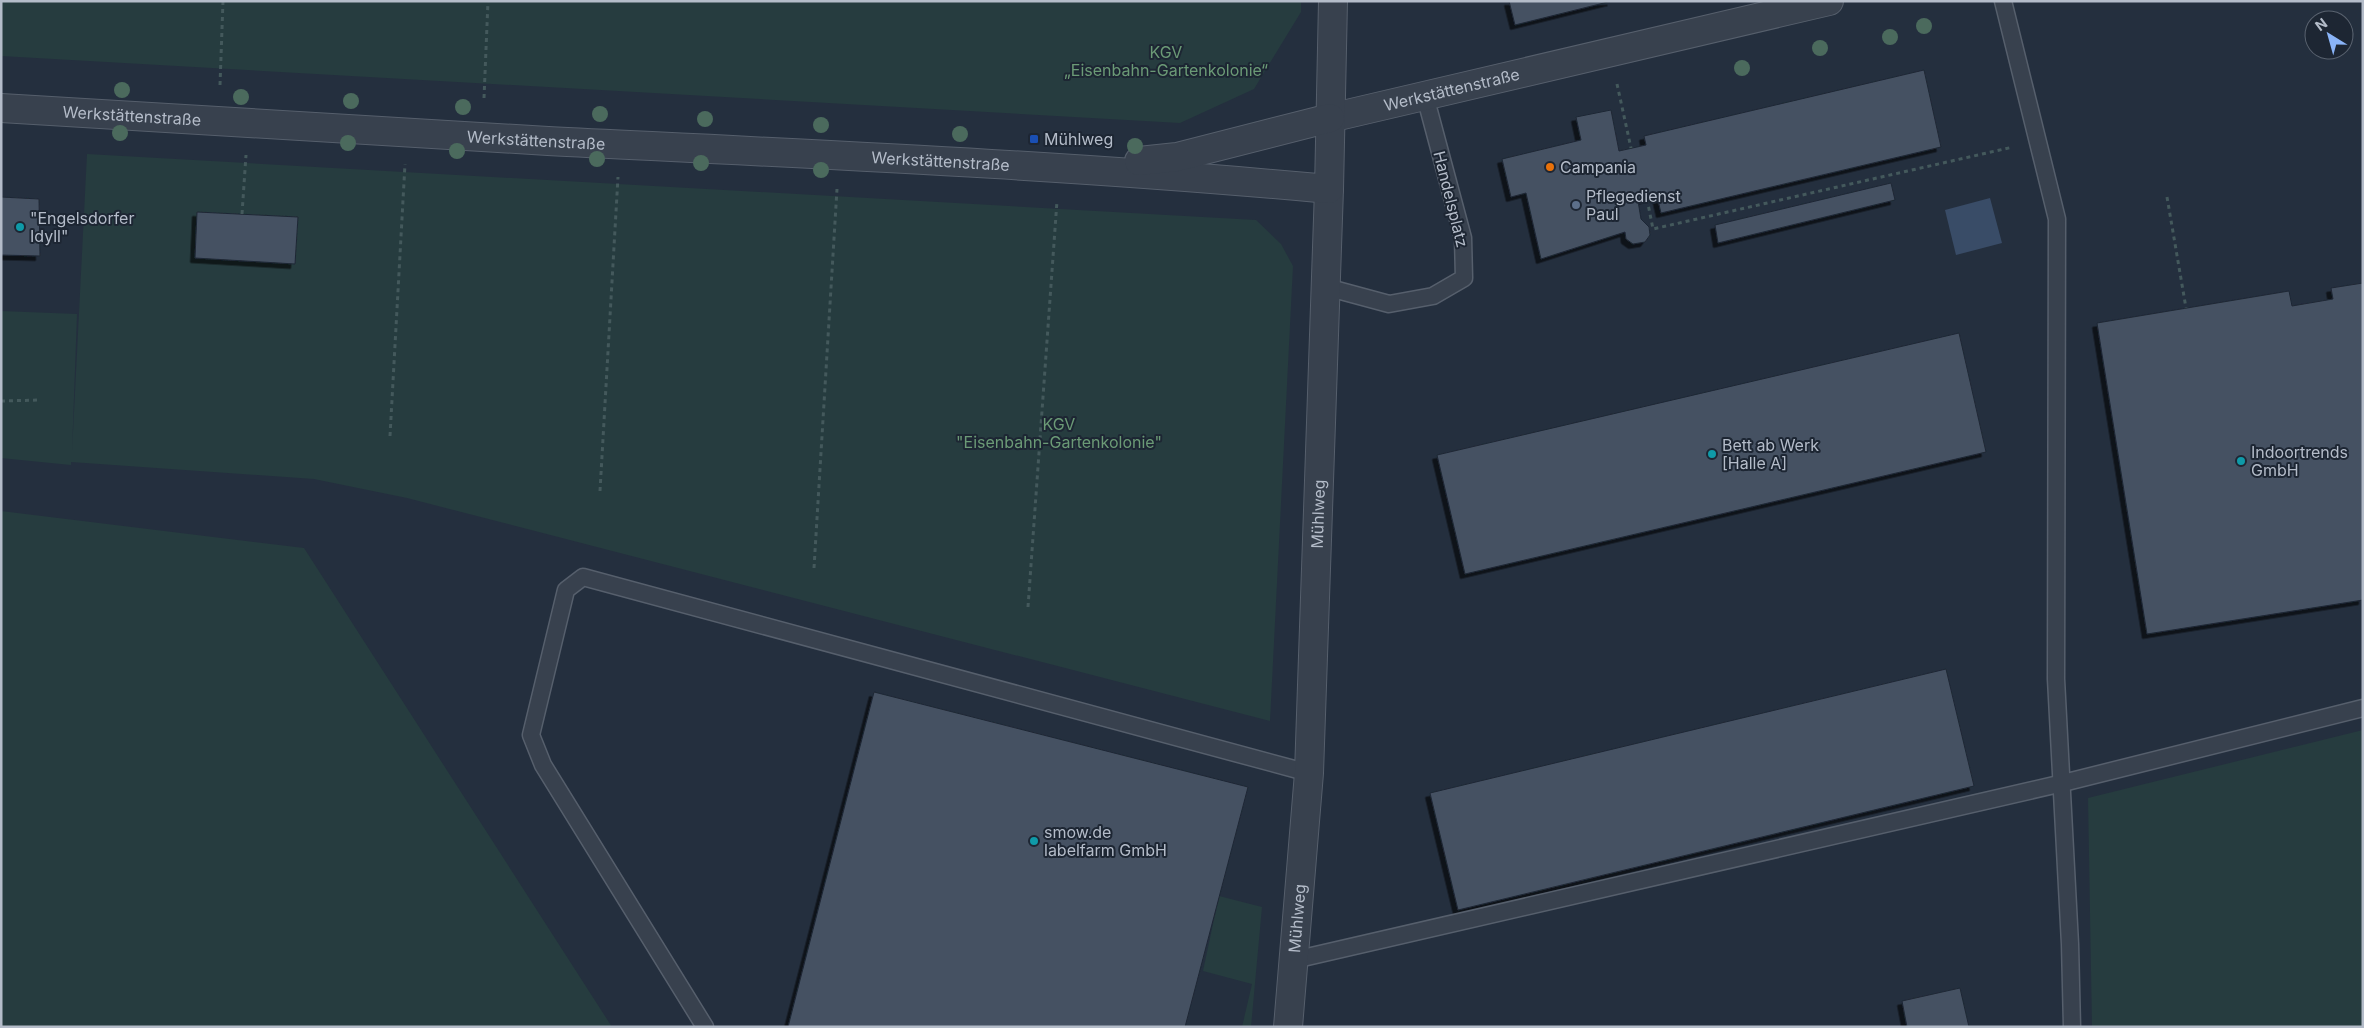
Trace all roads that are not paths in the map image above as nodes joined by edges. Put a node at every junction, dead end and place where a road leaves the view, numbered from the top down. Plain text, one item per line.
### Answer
1 (1333, 1) edge
2 (1829, 1) edge
3 (2003, 1) edge
4 (1425, 96) junction
5 (1, 108) edge
6 (1330, 118) junction
7 (1072, 169) junction
8 (1329, 189) junction
9 (1326, 286) junction
10 (2363, 708) edge
11 (1309, 773) junction
12 (2063, 783) junction
13 (1294, 960) junction
14 (705, 1027) edge
15 (1288, 1027) edge
16 (2072, 1027) edge

1 - 6 street, Mühlweg
2 - 4 street, Werkstättenstraße
3 - 12 lane
4 - 6 street, Werkstättenstraße
4 - 9 lane, Handelsplatz
5 - 7 street, Werkstättenstraße
6 - 7 street, Werkstättenstraße
6 - 8 street, Mühlweg
7 - 8 street, Werkstättenstraße
8 - 9 street, Mühlweg
9 - 11 street, Mühlweg
10 - 12 lane
11 - 13 street, Mühlweg
11 - 14 lane
12 - 13 lane
12 - 16 lane
13 - 15 street, Mühlweg

